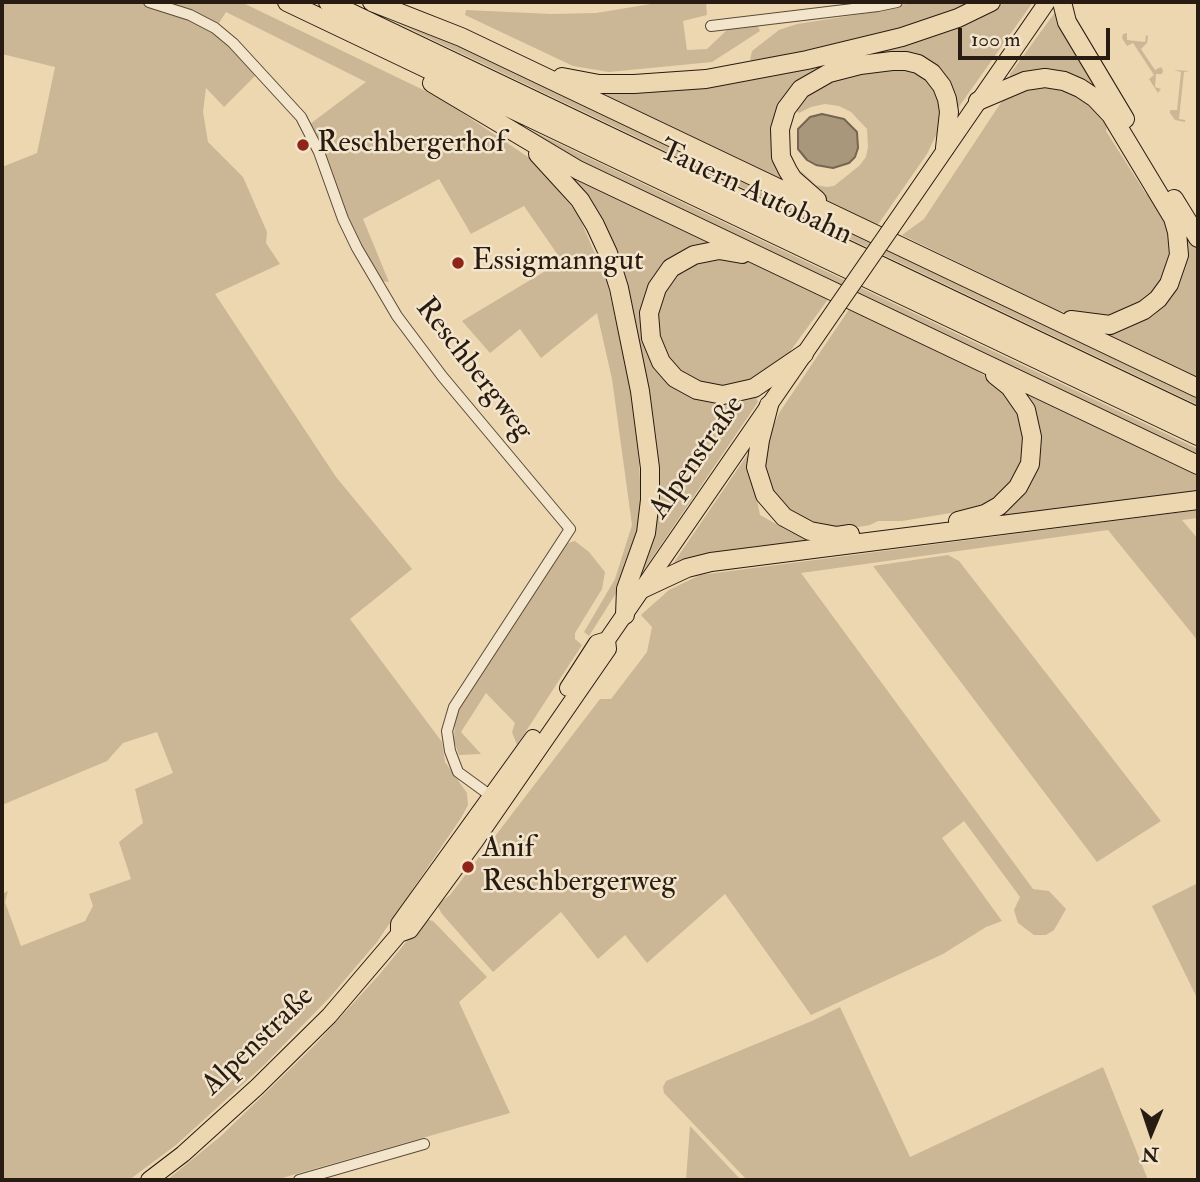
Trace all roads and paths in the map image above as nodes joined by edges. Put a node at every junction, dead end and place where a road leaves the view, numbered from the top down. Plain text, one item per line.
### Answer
1 (149, 2) edge
2 (287, 2) edge
3 (328, 2) edge
4 (372, 2) edge
5 (897, 2) edge
6 (991, 2) edge
7 (1047, 2) edge
8 (1062, 2) edge
9 (711, 26) dead end
10 (401, 56) junction
11 (536, 73) junction
12 (978, 101) junction
13 (517, 135) junction
14 (945, 148) junction
15 (835, 216) junction
16 (1198, 238) edge
17 (772, 261) junction
18 (1029, 308) junction
19 (957, 349) junction
20 (804, 354) junction
21 (1198, 388) edge
22 (769, 405) junction
23 (1198, 417) edge
24 (1198, 436) edge
25 (1198, 465) edge
26 (1198, 500) edge
27 (642, 589) junction
28 (625, 615) junction
29 (607, 640) junction
30 (491, 796) junction
31 (399, 934) junction
32 (424, 1143) dead end
33 (149, 1180) edge
34 (299, 1180) edge

1 - 30 street, Reschbergweg
2 - 10 highway, Tauern Autobahn
3 - 23 highway, Tauern Autobahn
4 - 11 highway
5 - 9 street
6 - 11 highway
7 - 12 main road, Alpenstraße
8 - 16 highway
10 - 13 highway
10 - 24 highway, Tauern Autobahn
11 - 15 highway
12 - 14 main road, Alpenstraße
12 - 18 highway
13 - 17 highway
13 - 28 highway
14 - 15 highway
14 - 20 main road, Alpenstraße, bridge
15 - 18 highway
17 - 19 highway
17 - 20 highway
18 - 21 highway
19 - 22 highway
19 - 25 highway
20 - 22 main road, Alpenstraße
22 - 27 main road, Alpenstraße
26 - 27 highway
27 - 28 main road, Alpenstraße
28 - 29 main road, Alpenstraße
29 - 30 main road, Alpenstraße
29 - 31 main road, Alpenstraße
30 - 31 main road, Alpenstraße
31 - 33 main road, Alpenstraße
32 - 34 street

